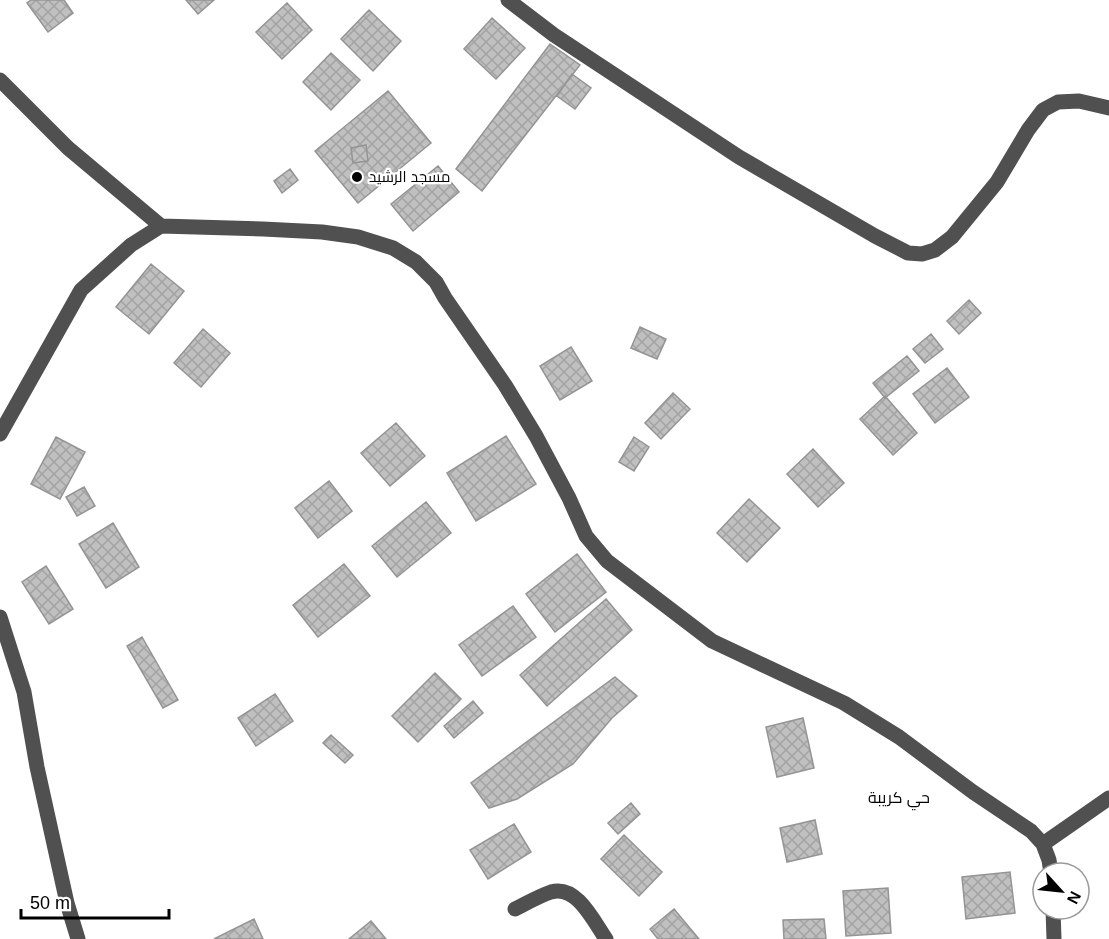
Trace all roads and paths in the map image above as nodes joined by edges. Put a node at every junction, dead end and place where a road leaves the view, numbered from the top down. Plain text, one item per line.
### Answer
1 (508, 0) edge
2 (0, 80) edge
3 (1109, 108) edge
4 (161, 226) junction
5 (0, 434) edge
6 (0, 617) edge
7 (4, 639) edge
8 (1109, 798) edge
9 (1043, 844) junction
10 (1049, 861) edge
11 (515, 909) dead end
12 (1053, 921) edge
13 (78, 939) edge
14 (606, 939) edge
15 (1054, 939) edge

1 - 3 street
2 - 4 street
4 - 5 street
4 - 9 street
6 - 7 street
7 - 13 street
8 - 9 street
9 - 10 street
11 - 14 street
12 - 15 street

